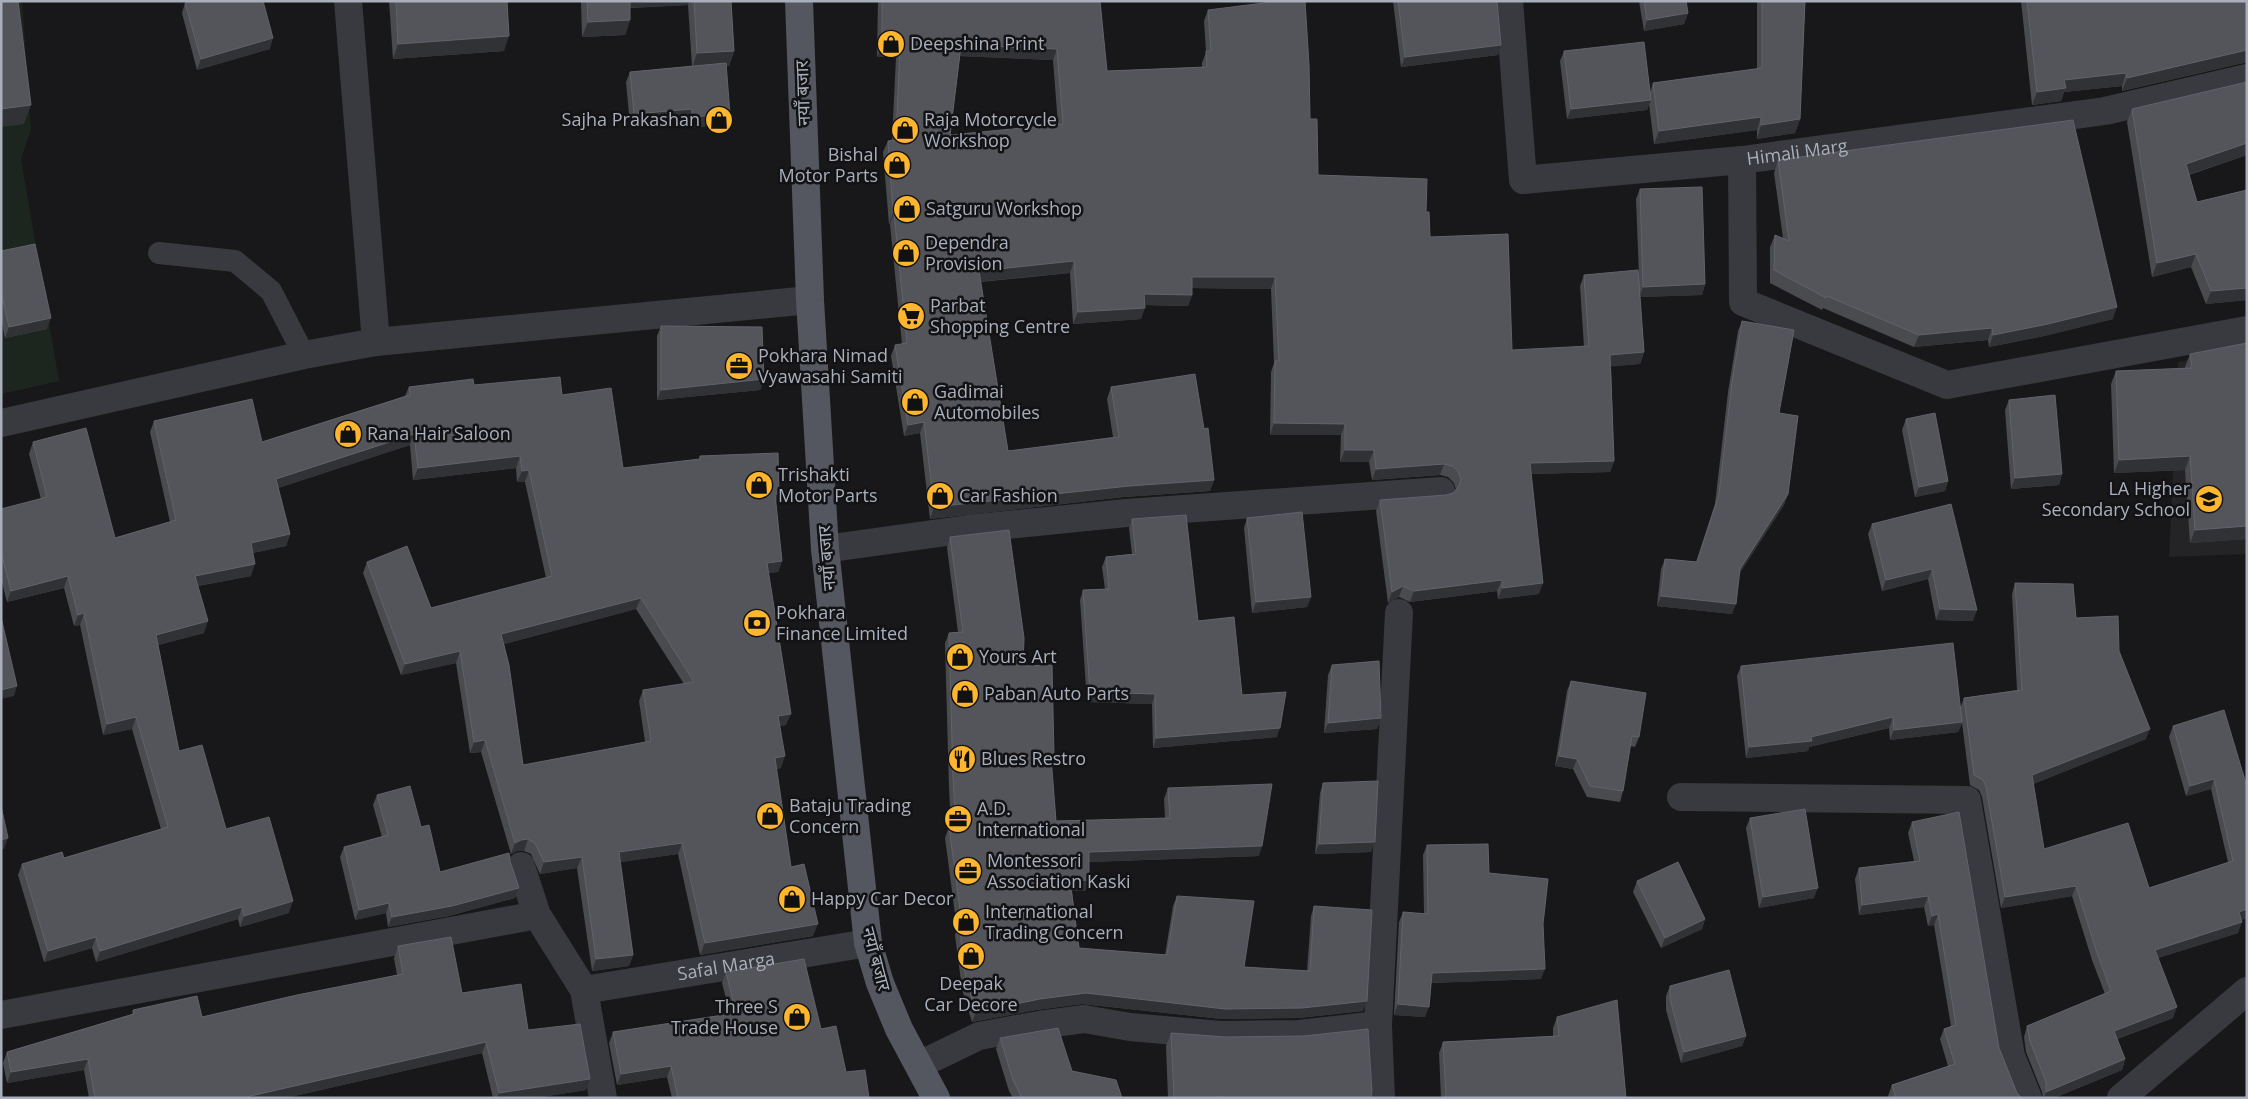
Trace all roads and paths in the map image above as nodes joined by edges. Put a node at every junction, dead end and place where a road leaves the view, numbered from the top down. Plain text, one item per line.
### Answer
1 (348, 1) edge
2 (799, 1) edge
3 (1509, 1) edge
4 (2247, 78) edge
5 (1742, 160) junction
6 (159, 253) dead end
7 (810, 300) junction
8 (2247, 330) edge
9 (376, 342) junction
10 (304, 355) junction
11 (1, 422) edge
12 (1441, 491) dead end
13 (825, 549) junction
14 (1399, 613) dead end
15 (1681, 796) dead end
16 (521, 866) dead end
17 (536, 915) junction
18 (868, 943) junction
19 (584, 990) junction
20 (2247, 991) edge
21 (1, 1015) edge
22 (1378, 1025) junction
23 (918, 1065) junction
24 (603, 1098) edge
25 (936, 1098) edge
26 (1381, 1098) edge
27 (2028, 1098) edge
28 (2121, 1098) edge

1 - 9 street
2 - 7 main road, नयाँ बजार
3 - 5 street, Himali Marg
4 - 5 street, Himali Marg
5 - 8 street
6 - 10 lane
7 - 9 street
7 - 13 main road, नयाँ बजार
9 - 10 street
10 - 11 street
12 - 13 street
13 - 18 main road, नयाँ बजार
14 - 22 street
15 - 27 street
16 - 17 street
17 - 19 street
17 - 21 street
18 - 19 street, Safal Marga
18 - 23 main road, नयाँ बजार
19 - 24 street
20 - 28 street
22 - 23 street
22 - 26 street
23 - 25 main road, नयाँ बजार

